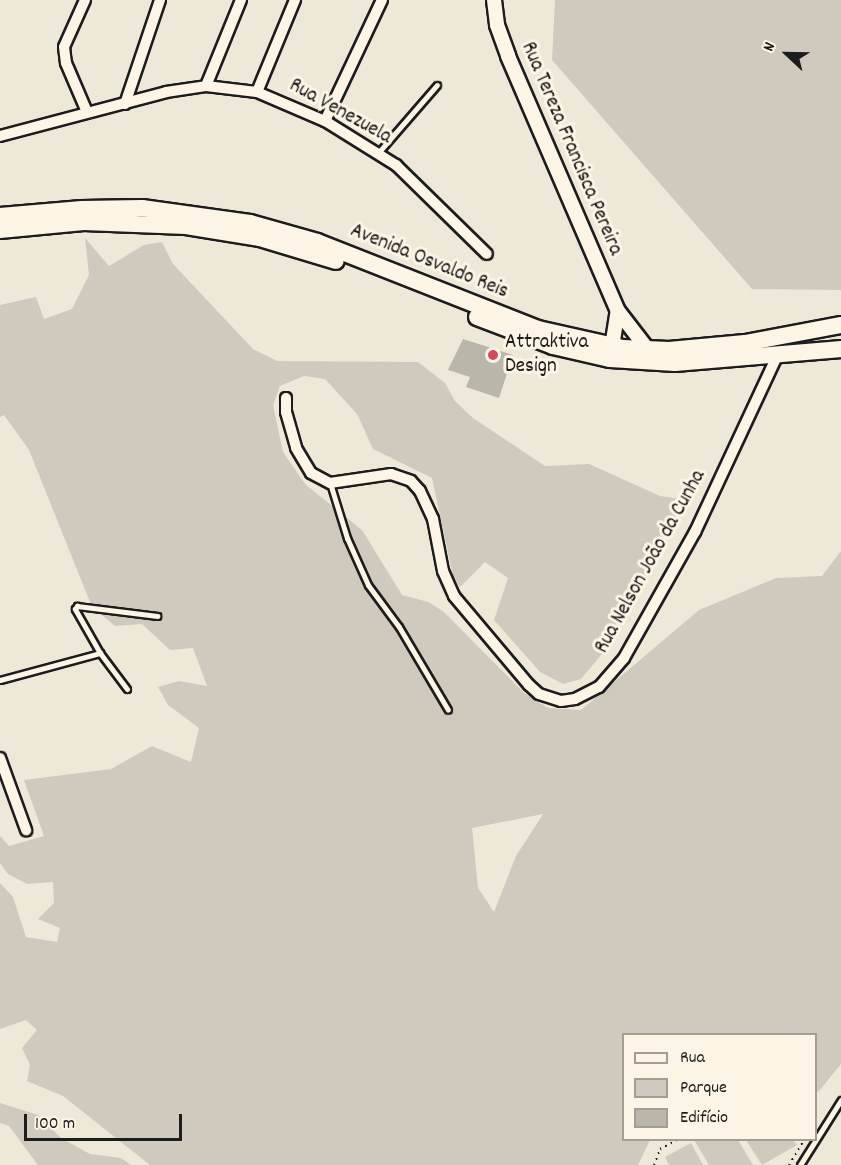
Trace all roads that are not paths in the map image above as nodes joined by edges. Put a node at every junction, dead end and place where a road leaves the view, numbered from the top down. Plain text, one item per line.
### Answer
1 (85, 0) edge
2 (160, 0) edge
3 (241, 0) edge
4 (295, 0) edge
5 (382, 0) edge
6 (494, 0) edge
7 (436, 85) dead end
8 (206, 86) junction
9 (257, 92) junction
10 (125, 104) junction
11 (87, 112) junction
12 (325, 121) junction
13 (0, 136) edge
14 (378, 153) junction
15 (0, 216) edge
16 (0, 230) edge
17 (487, 254) dead end
18 (618, 311) junction
19 (841, 325) edge
20 (612, 347) junction
21 (841, 349) edge
22 (648, 350) junction
23 (778, 354) junction
24 (286, 398) dead end
25 (330, 483) junction
26 (157, 616) dead end
27 (100, 653) junction
28 (0, 681) edge
29 (127, 689) dead end
30 (448, 710) dead end
31 (0, 758) edge
32 (26, 830) dead end
33 (841, 1100) edge
34 (817, 1138) edge
35 (815, 1141) edge
36 (800, 1165) edge

1 - 11 street
2 - 10 street
3 - 8 street
4 - 9 street
5 - 12 street
6 - 18 street, Rua Tereza Francisca Pereira
7 - 14 lane
8 - 9 street, Rua Venezuela
8 - 10 street, Rua Venezuela
9 - 12 street, Rua Venezuela
10 - 11 street, Rua Venezuela
11 - 13 street, Rua Venezuela
12 - 14 street, Rua Venezuela
14 - 17 street, Rua Venezuela
15 - 20 main road, Avenida Osvaldo Reis
16 - 23 main road, Avenida Osvaldo Reis
18 - 20 street
18 - 22 street, Rua Tereza Francisca Pereira
19 - 22 main road, Avenida Osvaldo Reis
20 - 22 main road, Avenida Osvaldo Reis
21 - 23 main road, Avenida Osvaldo Reis
23 - 25 street, Rua Nelson João da Cunha
24 - 25 street
25 - 30 lane
26 - 27 lane
27 - 28 lane
27 - 29 lane
31 - 32 street
33 - 34 lane
35 - 36 lane

